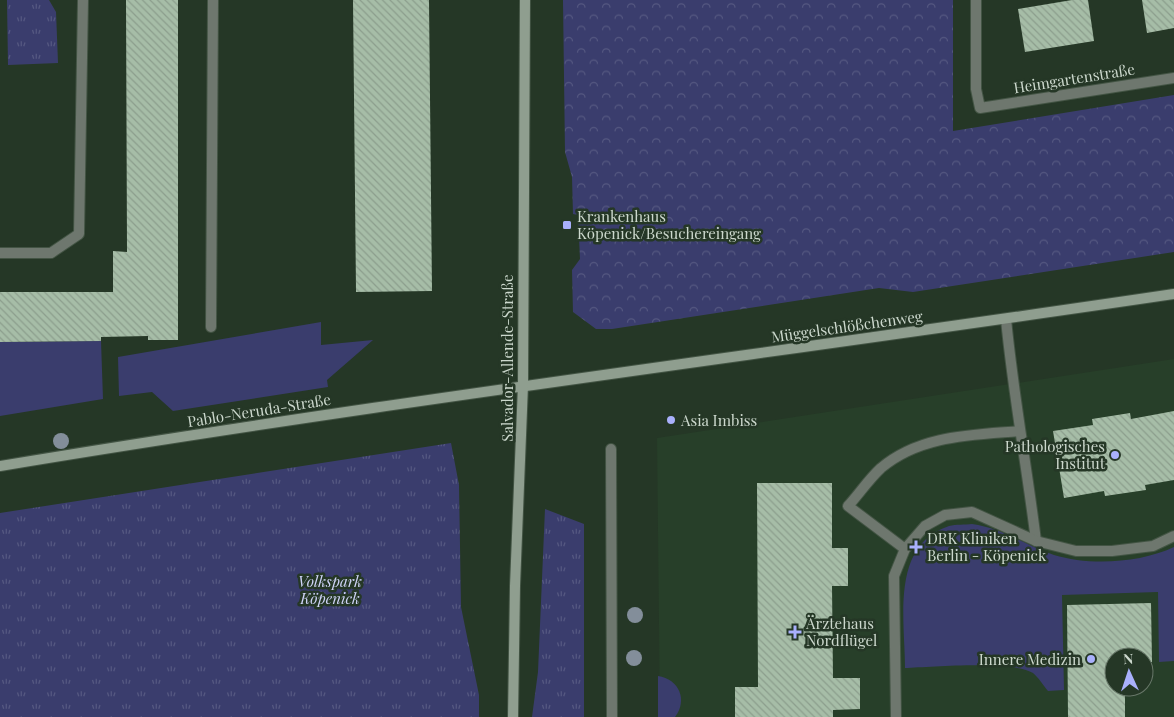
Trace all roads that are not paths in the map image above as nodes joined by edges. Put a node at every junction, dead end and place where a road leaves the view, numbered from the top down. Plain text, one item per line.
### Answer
1 (83, 0) edge
2 (213, 0) edge
3 (524, 0) edge
4 (976, 0) edge
5 (1174, 78) edge
6 (0, 253) edge
7 (1174, 294) edge
8 (1006, 319) junction
9 (211, 327) dead end
10 (523, 385) junction
11 (1020, 431) junction
12 (611, 449) dead end
13 (0, 466) edge
14 (1174, 536) edge
15 (1036, 541) junction
16 (905, 549) junction
17 (513, 717) edge
18 (612, 717) edge
19 (896, 717) edge

1 - 6 street
2 - 9 street
3 - 10 street, Salvador-Allende-Straße
4 - 5 street, Heimgartenstraße
7 - 8 street, Müggelschlößchenweg
8 - 10 street, Müggelschlößchenweg
8 - 11 street
10 - 13 street, Pablo-Neruda-Straße
10 - 17 street, Salvador-Allende-Straße
11 - 15 street
11 - 16 street
12 - 18 street
14 - 15 street
15 - 16 street
16 - 19 street

